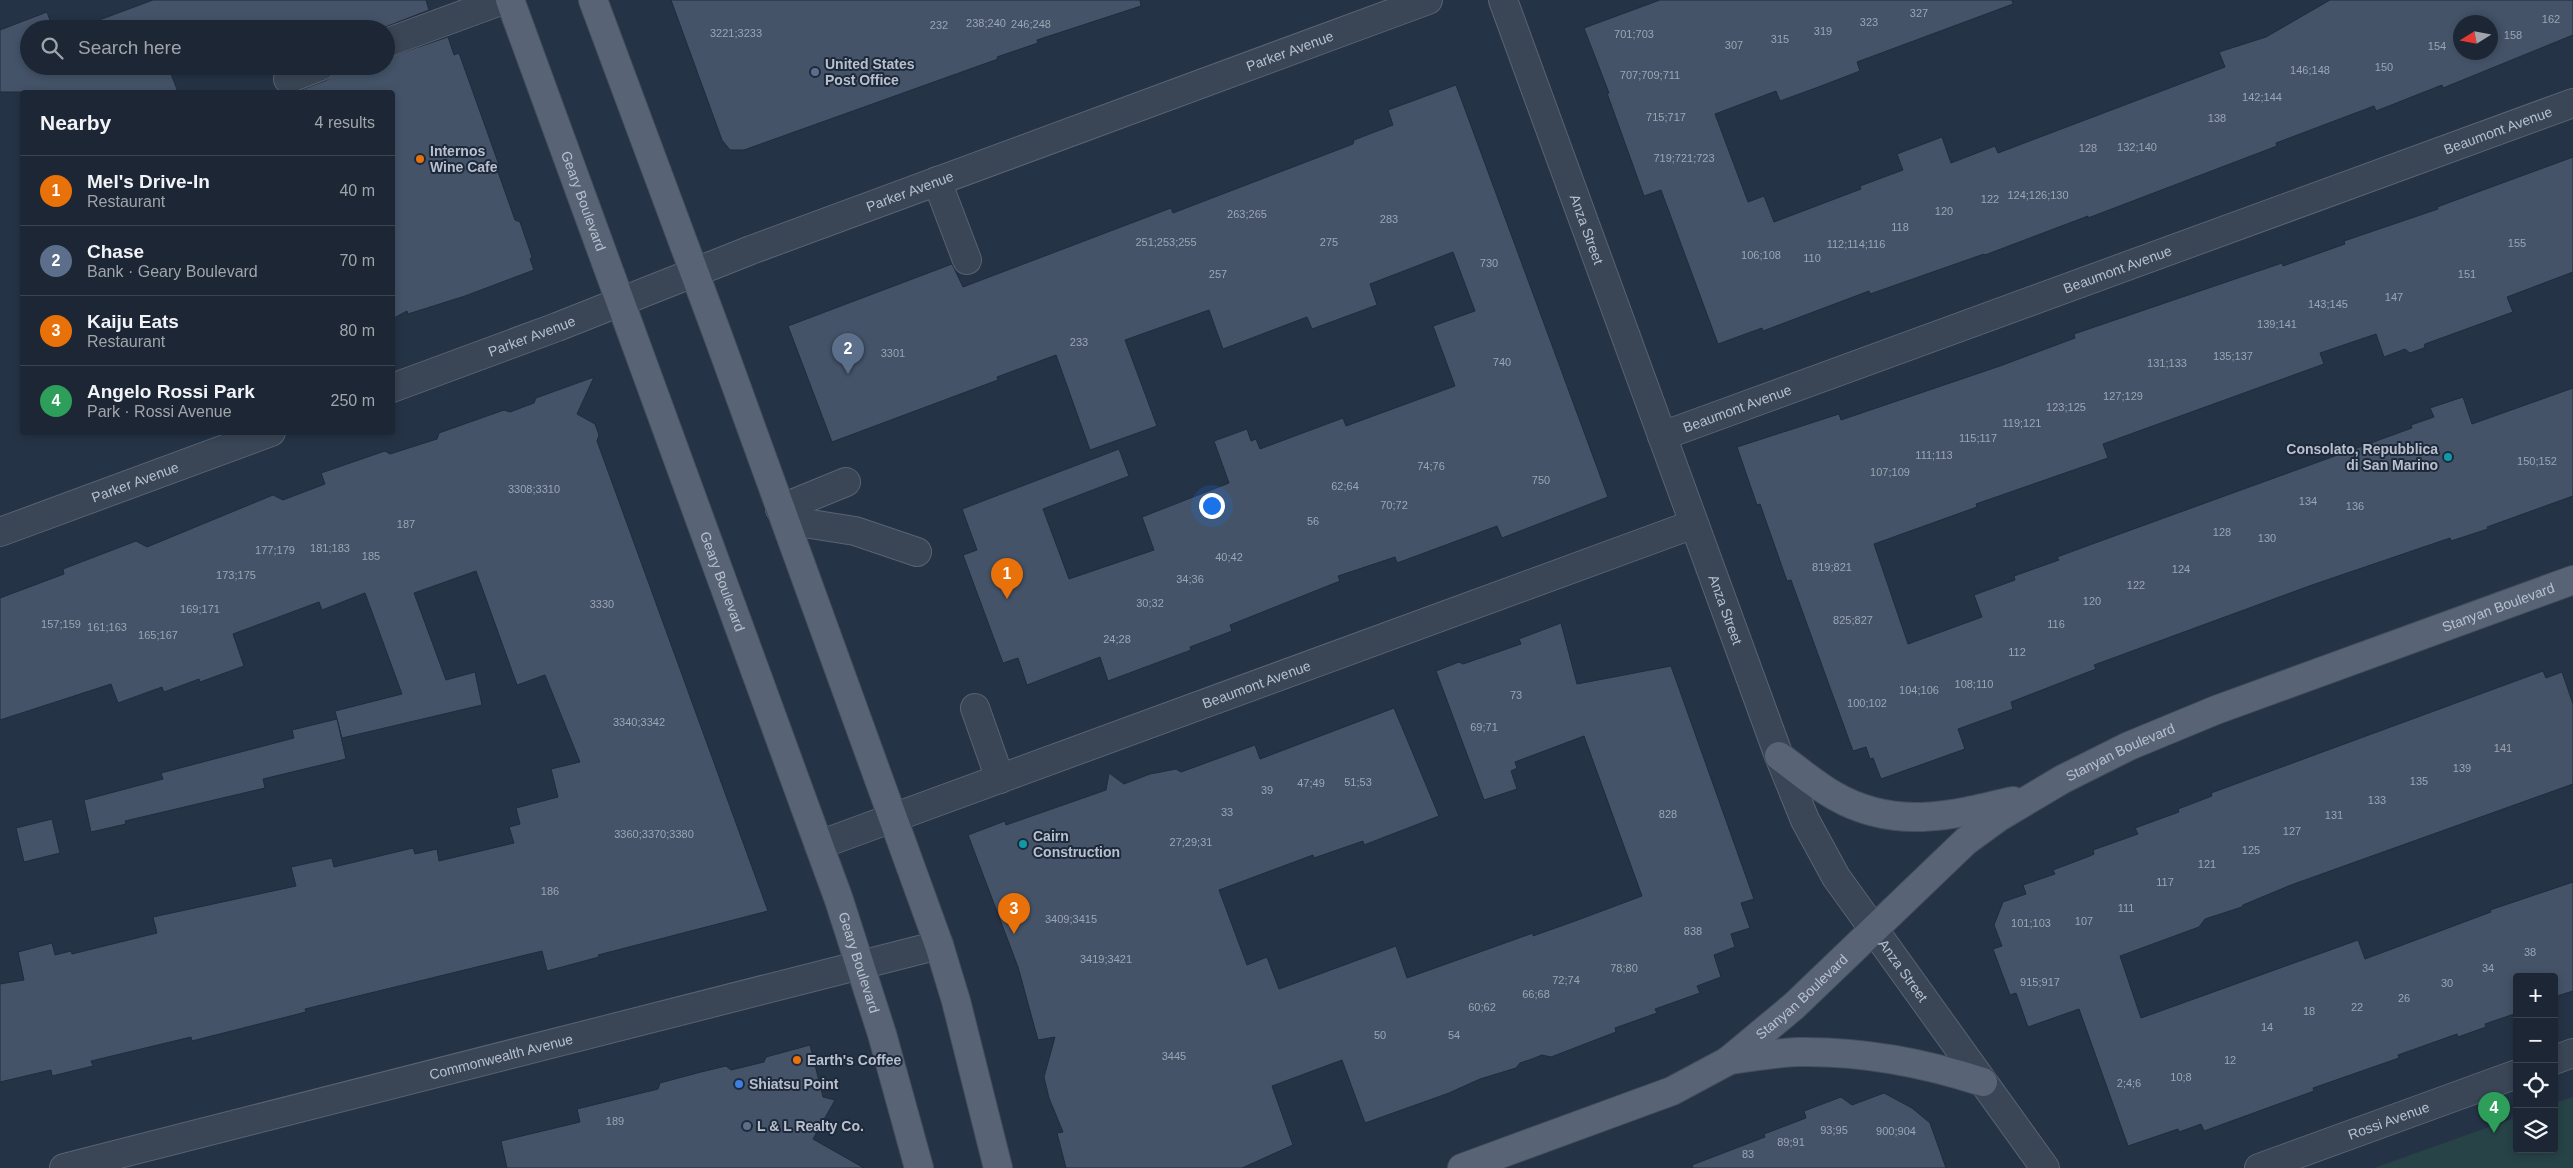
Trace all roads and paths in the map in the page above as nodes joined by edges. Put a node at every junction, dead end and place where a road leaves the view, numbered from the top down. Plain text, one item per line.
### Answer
1 (503, 0) edge
2 (510, 0) edge
3 (594, 0) edge
4 (1428, 0) edge
5 (1503, 0) edge
6 (395, 39) edge
7 (296, 75) edge
8 (288, 78) dead end
9 (2573, 103) edge
10 (937, 181) junction
11 (966, 260) dead end
12 (694, 273) junction
13 (620, 302) junction
14 (395, 387) edge
15 (263, 435) edge
16 (1662, 436) junction
17 (846, 482) dead end
18 (782, 514) junction
19 (1694, 524) junction
20 (0, 532) edge
21 (917, 552) dead end
22 (2573, 580) edge
23 (975, 708) dead end
24 (1779, 756) junction
25 (1000, 779) junction
26 (2032, 796) junction
27 (893, 818) junction
28 (819, 846) junction
29 (1874, 929) junction
30 (939, 945) junction
31 (861, 965) junction
32 (2573, 1053) edge
33 (1736, 1055) junction
34 (2558, 1059) edge
35 (2513, 1075) edge
36 (1983, 1082) junction
37 (64, 1168) edge
38 (919, 1168) edge
39 (998, 1168) edge
40 (1462, 1168) edge
41 (2045, 1168) edge
42 (2258, 1168) edge

1 - 6 street
2 - 13 main road, Geary Boulevard
3 - 12 main road
4 - 10 street, Parker Avenue
5 - 16 street, Anza Street
7 - 8 street
9 - 16 street, Beaumont Avenue
10 - 11 street
10 - 12 street, Parker Avenue
12 - 13 street, Parker Avenue
12 - 18 main road
13 - 14 street, Parker Avenue
13 - 28 main road, Geary Boulevard
15 - 20 street, Parker Avenue
16 - 19 street, Anza Street
17 - 18 street
18 - 21 street
18 - 27 main road
19 - 24 street, Anza Street
19 - 25 street, Beaumont Avenue
22 - 26 main road, Stanyan Boulevard
23 - 25 street
24 - 26 main road
24 - 29 street, Anza Street
25 - 27 street, Beaumont Avenue
26 - 29 main road, Stanyan Boulevard
27 - 28 street, Beaumont Avenue
27 - 30 main road
28 - 31 main road, Geary Boulevard
29 - 33 main road, Stanyan Boulevard
29 - 36 street, Anza Street
30 - 31 street, Commonwealth Avenue
30 - 39 main road
31 - 37 street, Commonwealth Avenue
31 - 38 main road, Geary Boulevard
32 - 34 street
33 - 36 main road
33 - 40 main road, Stanyan Boulevard
35 - 42 street, Rossi Avenue
36 - 41 street, Anza Street

